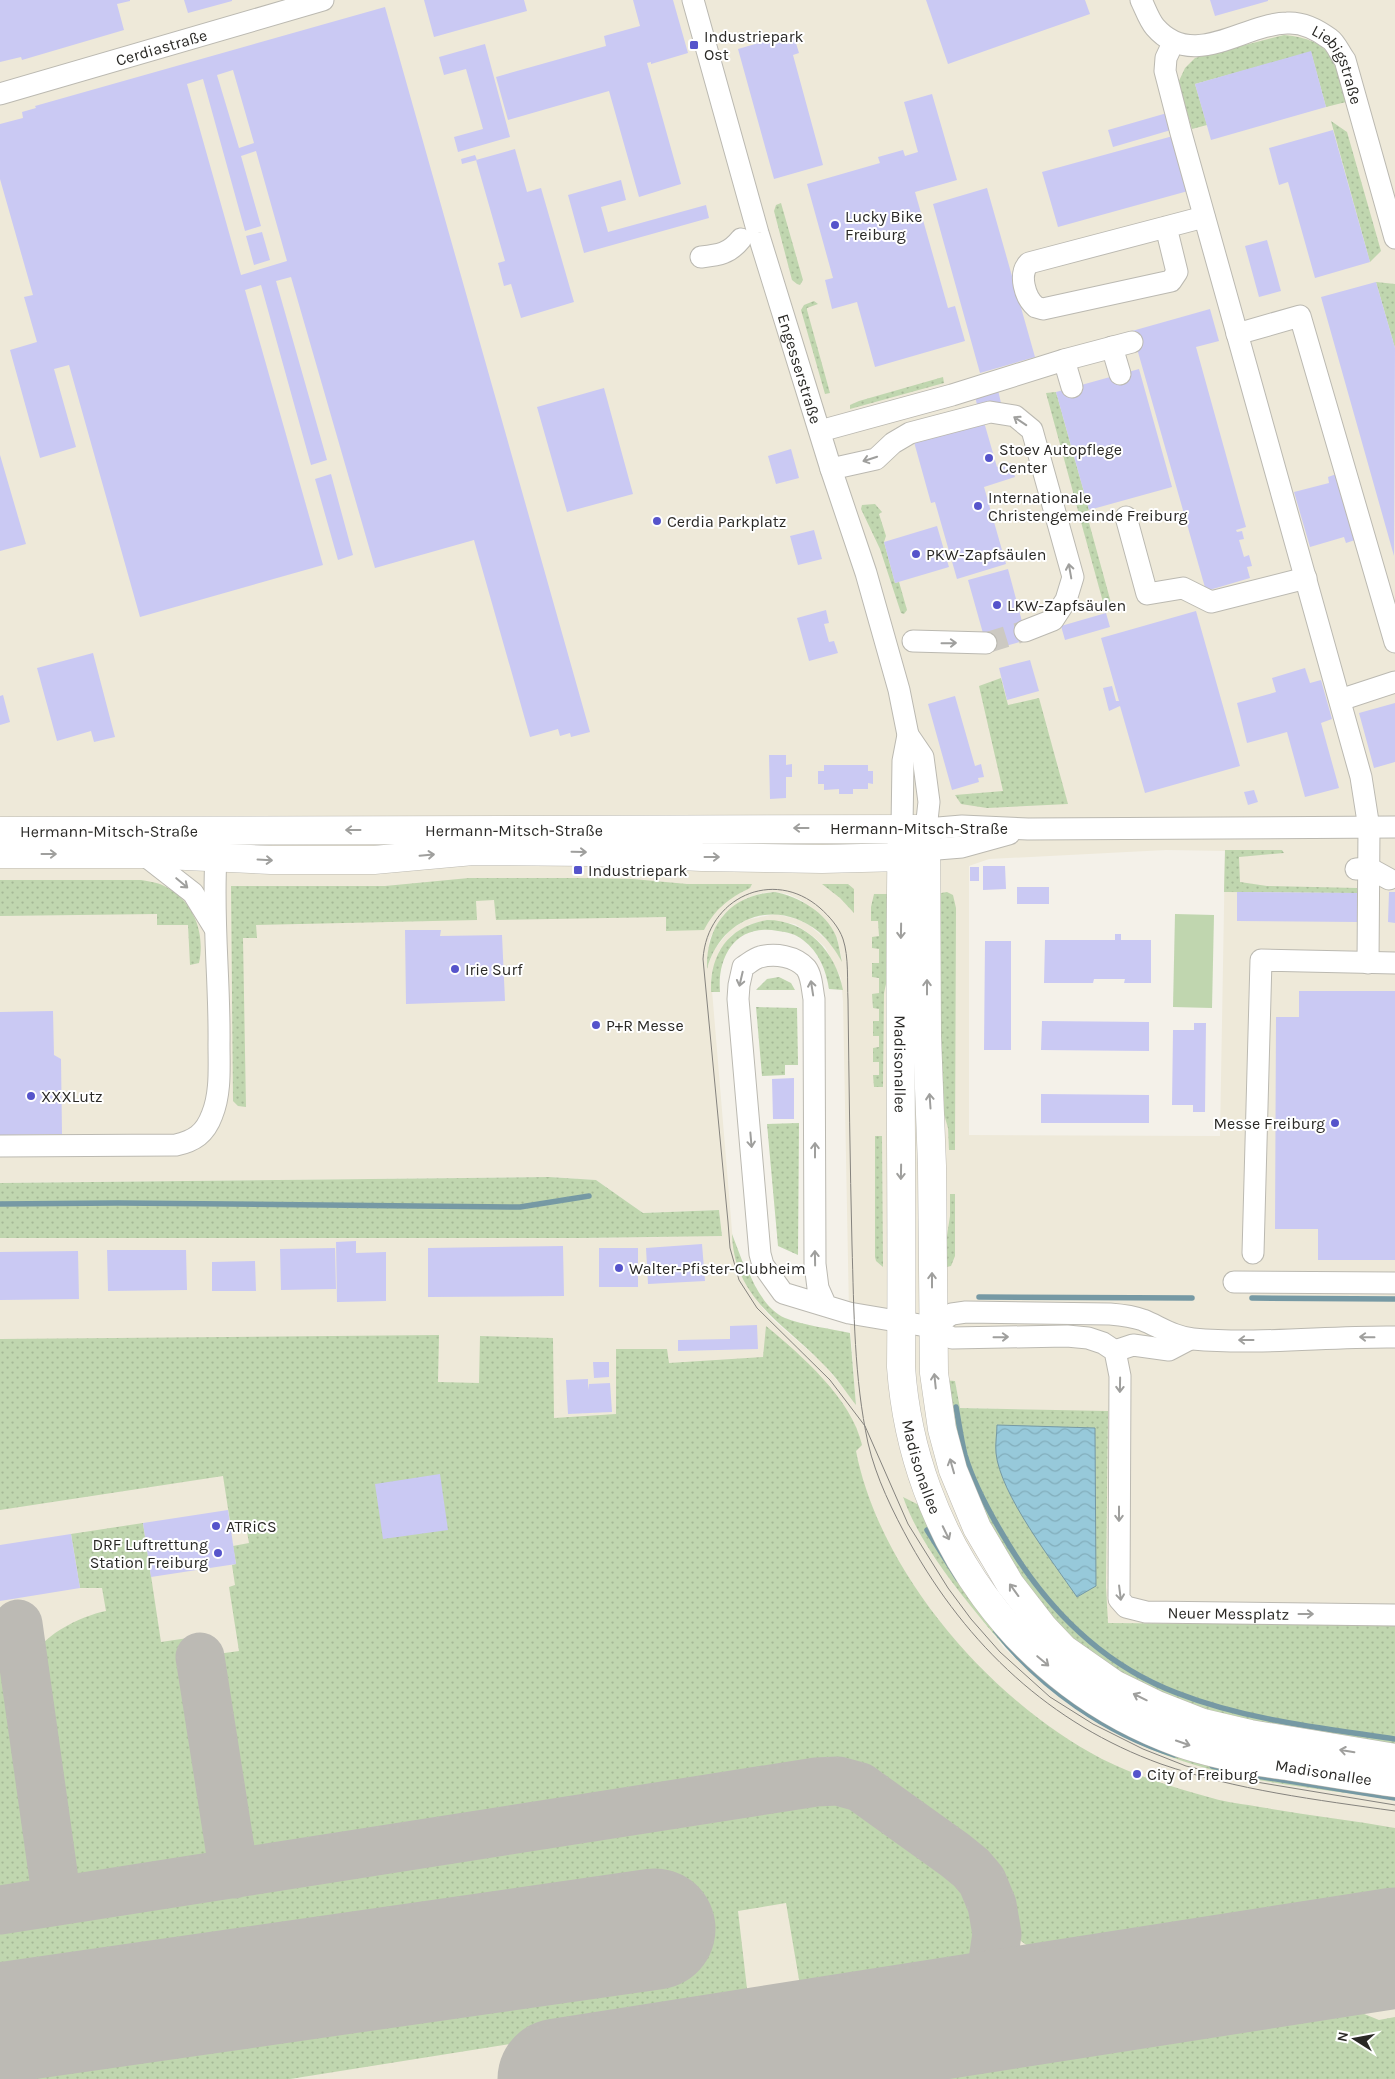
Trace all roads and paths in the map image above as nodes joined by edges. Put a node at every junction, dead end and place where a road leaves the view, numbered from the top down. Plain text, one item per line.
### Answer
1 (322, 0) edge
2 (693, 0) edge
3 (1141, 0) edge
4 (1174, 43) junction
5 (0, 94) edge
6 (1204, 216) junction
7 (1166, 227) junction
8 (1395, 238) edge
9 (1237, 334) junction
10 (1064, 360) junction
11 (1120, 374) dead end
12 (1072, 387) dead end
13 (820, 431) junction
14 (831, 468) junction
15 (1126, 517) dead end
16 (1306, 578) junction
17 (1025, 631) tunnel mouth
18 (913, 641) dead end
19 (1395, 642) edge
20 (986, 643) tunnel mouth
21 (1395, 682) edge
22 (1340, 700) junction
23 (1369, 828) junction
24 (1395, 828) edge
25 (217, 830) junction
26 (0, 831) edge
27 (914, 841) junction
28 (0, 854) edge
29 (143, 854) junction
30 (216, 857) junction
31 (1362, 868) junction
32 (1389, 879) dead end
33 (214, 927) junction
34 (1368, 963) junction
35 (1395, 963) edge
36 (0, 1146) edge
37 (1253, 1253) dead end
38 (1234, 1282) dead end
39 (1395, 1284) edge
40 (826, 1306) junction
41 (902, 1322) junction
42 (932, 1327) junction
43 (1395, 1337) edge
44 (1190, 1338) junction
45 (1115, 1351) junction
46 (1395, 1614) edge
47 (1395, 1758) edge
48 (1395, 1783) edge

1 - 5 street, Cerdiastraße
2 - 13 street, Engesserstraße
3 - 4 street
4 - 6 street
4 - 8 street, Liebigstraße
6 - 7 street
6 - 9 street
7 - 7 street
9 - 16 street
9 - 19 street
10 - 11 street
10 - 12 street
10 - 13 street
13 - 14 street, Engesserstraße
17 -> 14 street
14 - 27 street, Engesserstraße
15 - 16 street
16 - 22 street
18 -> 20 street
21 - 22 street
22 - 23 street
23 - 24 street, Hermann-Mitsch-Straße
23 - 27 street, Hermann-Mitsch-Straße
23 - 31 street
25 - 26 main road, Hermann-Mitsch-Straße
27 -> 25 main road, Hermann-Mitsch-Straße
25 - 30 main road
30 -> 27 main road, Hermann-Mitsch-Straße
27 -> 41 main road, Madisonallee
42 -> 27 main road, Madisonallee
28 -> 29 main road, Hermann-Mitsch-Straße
29 - 30 main road, Hermann-Mitsch-Straße
29 -> 33 street
30 - 33 street
31 - 32 street
31 - 34 street
33 - 36 street
34 - 35 street
34 - 37 street
38 - 39 street
40 -> 40 street
40 - 41 street
41 - 42 street
41 -> 48 main road, Madisonallee
42 - 44 street
42 -> 45 street
47 -> 42 main road, Madisonallee
43 -> 44 street
44 - 45 street
45 -> 46 street, Neuer Messplatz

